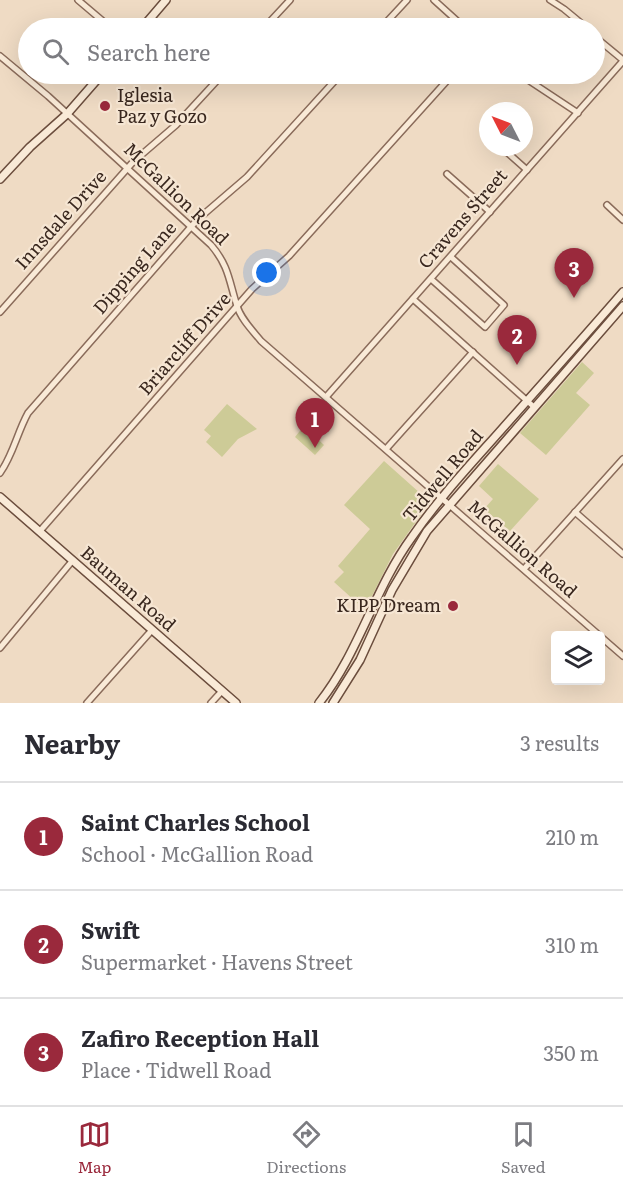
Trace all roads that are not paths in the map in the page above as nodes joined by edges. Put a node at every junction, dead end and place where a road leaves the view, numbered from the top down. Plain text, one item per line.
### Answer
1 (78, 0) edge
2 (166, 0) edge
3 (290, 0) edge
4 (407, 0) edge
5 (434, 0) edge
6 (550, 0) edge
7 (99, 18) edge
8 (151, 18) edge
9 (273, 18) edge
10 (390, 18) edge
11 (454, 18) edge
12 (575, 18) edge
13 (605, 45) edge
14 (0, 56) edge
15 (623, 60) edge
16 (18, 72) edge
17 (605, 81) edge
18 (32, 84) edge
19 (93, 84) edge
20 (214, 84) edge
21 (332, 84) edge
22 (444, 84) edge
23 (535, 84) edge
24 (602, 84) edge
25 (578, 112) junction
26 (67, 114) junction
27 (511, 156) edge
28 (127, 168) junction
29 (527, 170) junction
30 (447, 174) dead end
31 (0, 179) edge
32 (607, 205) dead end
33 (490, 212) junction
34 (623, 220) edge
35 (191, 226) junction
36 (451, 257) junction
37 (431, 279) junction
38 (623, 292) edge
39 (413, 299) junction
40 (623, 306) edge
41 (237, 307) junction
42 (0, 312) edge
43 (588, 332) junction
44 (595, 338) junction
45 (473, 352) junction
46 (326, 398) junction
47 (527, 401) junction
48 (534, 407) junction
49 (386, 449) junction
50 (623, 459) edge
51 (0, 473) edge
52 (0, 497) edge
53 (441, 498) junction
54 (449, 506) junction
55 (575, 512) junction
56 (40, 531) junction
57 (623, 554) edge
58 (73, 560) junction
59 (394, 564) junction
60 (403, 569) junction
61 (524, 569) junction
62 (367, 617) junction
63 (376, 625) junction
64 (152, 630) junction
65 (594, 631) edge
66 (605, 640) edge
67 (0, 648) edge
68 (623, 656) edge
69 (331, 689) junction
70 (222, 691) junction
71 (339, 695) junction
72 (87, 703) edge
73 (211, 703) edge
74 (236, 703) edge
75 (320, 703) edge
76 (333, 703) edge

1 - 7 street
2 - 8 main road
3 - 9 street
4 - 10 street
5 - 11 street
6 - 12 street
13 - 15 street
14 - 16 street, McGallion Road
15 - 17 street, Cravens Street
18 - 26 street, McGallion Road
19 - 26 main road
20 - 28 street, Innsdale Drive
21 - 35 street, Dipping Lane
22 - 41 street, Briarcliff Drive
23 - 25 street
24 - 25 street, Cravens Street
25 - 29 street, Cravens Street
26 - 28 street, McGallion Road
26 - 31 main road
27 - 29 street
28 - 35 street, McGallion Road
28 - 42 street, Innsdale Drive
29 - 33 street, Cravens Street
30 - 33 street
32 - 34 street
33 - 36 street, Cravens Street
35 - 41 street, McGallion Road
35 - 51 street, Dipping Lane
36 - 37 street, Cravens Street
36 - 37 street
37 - 39 street, Cravens Street
38 - 43 main road, Tidwell Road
39 - 45 street
39 - 46 street, Cravens Street
40 - 44 main road, Tidwell Road
41 - 46 street, McGallion Road
41 - 56 street, Briarcliff Drive
43 - 44 main road
43 - 47 main road, Tidwell Road
44 - 48 main road, Tidwell Road
45 - 47 street
45 - 49 street
46 - 49 street, McGallion Road
47 - 48 street
47 - 53 main road, Tidwell Road
48 - 54 main road, Tidwell Road
49 - 53 street, McGallion Road
50 - 55 street
52 - 56 main road, Bauman Road
53 - 54 street, McGallion Road
53 - 59 main road, Tidwell Road
54 - 60 main road, Tidwell Road
54 - 61 street, McGallion Road
55 - 57 street
55 - 61 street
56 - 58 main road, Bauman Road
58 - 64 main road, Bauman Road
58 - 67 street
59 - 60 main road
59 - 62 main road, Tidwell Road
60 - 63 main road, Tidwell Road
61 - 65 street, McGallion Road
62 - 63 main road
62 - 69 main road, Tidwell Road
63 - 71 main road, Tidwell Road
64 - 70 main road, Bauman Road
64 - 72 street
66 - 68 street, McGallion Road
69 - 71 main road
69 - 75 main road, Tidwell Road
70 - 73 street
70 - 74 main road, Bauman Road
71 - 76 main road, Tidwell Road

